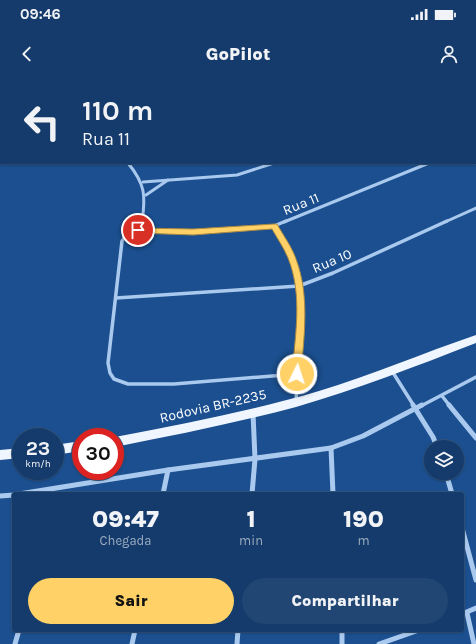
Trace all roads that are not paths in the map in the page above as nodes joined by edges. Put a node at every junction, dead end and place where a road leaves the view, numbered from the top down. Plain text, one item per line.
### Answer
1 (129, 164) edge
2 (271, 164) edge
3 (426, 164) edge
4 (172, 179) junction
5 (143, 182) junction
6 (146, 195) junction
7 (476, 208) edge
8 (274, 226) junction
9 (141, 230) junction
10 (300, 286) junction
11 (116, 298) junction
12 (476, 339) edge
13 (392, 371) junction
14 (297, 374) junction
15 (476, 377) edge
16 (442, 396) junction
17 (296, 402) junction
18 (417, 410) junction
19 (253, 413) junction
20 (476, 438) edge
21 (124, 440) edge
22 (432, 440) edge
23 (331, 448) junction
24 (12, 454) edge
25 (0, 455) edge
26 (255, 459) junction
27 (168, 470) junction
28 (448, 480) edge
29 (56, 492) edge
30 (163, 492) edge
31 (252, 492) edge
32 (333, 492) edge
33 (451, 492) edge
34 (12, 495) edge
35 (0, 496) edge
36 (464, 535) edge
37 (476, 580) edge
38 (476, 608) edge
39 (464, 614) edge
40 (18, 632) edge
41 (135, 632) edge
42 (238, 632) edge
43 (342, 632) edge
44 (413, 632) edge
45 (15, 644) edge
46 (132, 644) edge
47 (237, 644) edge
48 (342, 644) edge
49 (380, 644) edge
50 (474, 644) edge

1 - 5 street
2 - 4 street
3 - 8 street, Rua 11
4 - 5 street
4 - 6 street
5 - 6 street
6 - 9 street
7 - 10 street, Rua 10
8 - 9 street, Rua 11
8 - 10 street
9 - 11 street, Rua 11
10 - 11 street, Rua 10
10 - 14 street
11 - 14 street
12 - 13 main road, Rodovia BR-2235
13 - 17 main road, Rodovia BR-2235
13 - 18 street
14 - 17 street
15 - 16 street
16 - 18 street
16 - 20 street
17 - 19 main road, Rodovia BR-2235
18 - 22 street
18 - 23 street
19 - 21 main road, Rodovia BR-2235
19 - 26 street
23 - 26 street
23 - 32 street
24 - 25 main road
26 - 27 street
26 - 31 street
27 - 29 street
27 - 30 street
28 - 33 street
34 - 35 street
36 - 37 street
38 - 39 street
39 - 50 street
40 - 45 street
41 - 46 street
42 - 47 street
43 - 48 street
44 - 49 street

